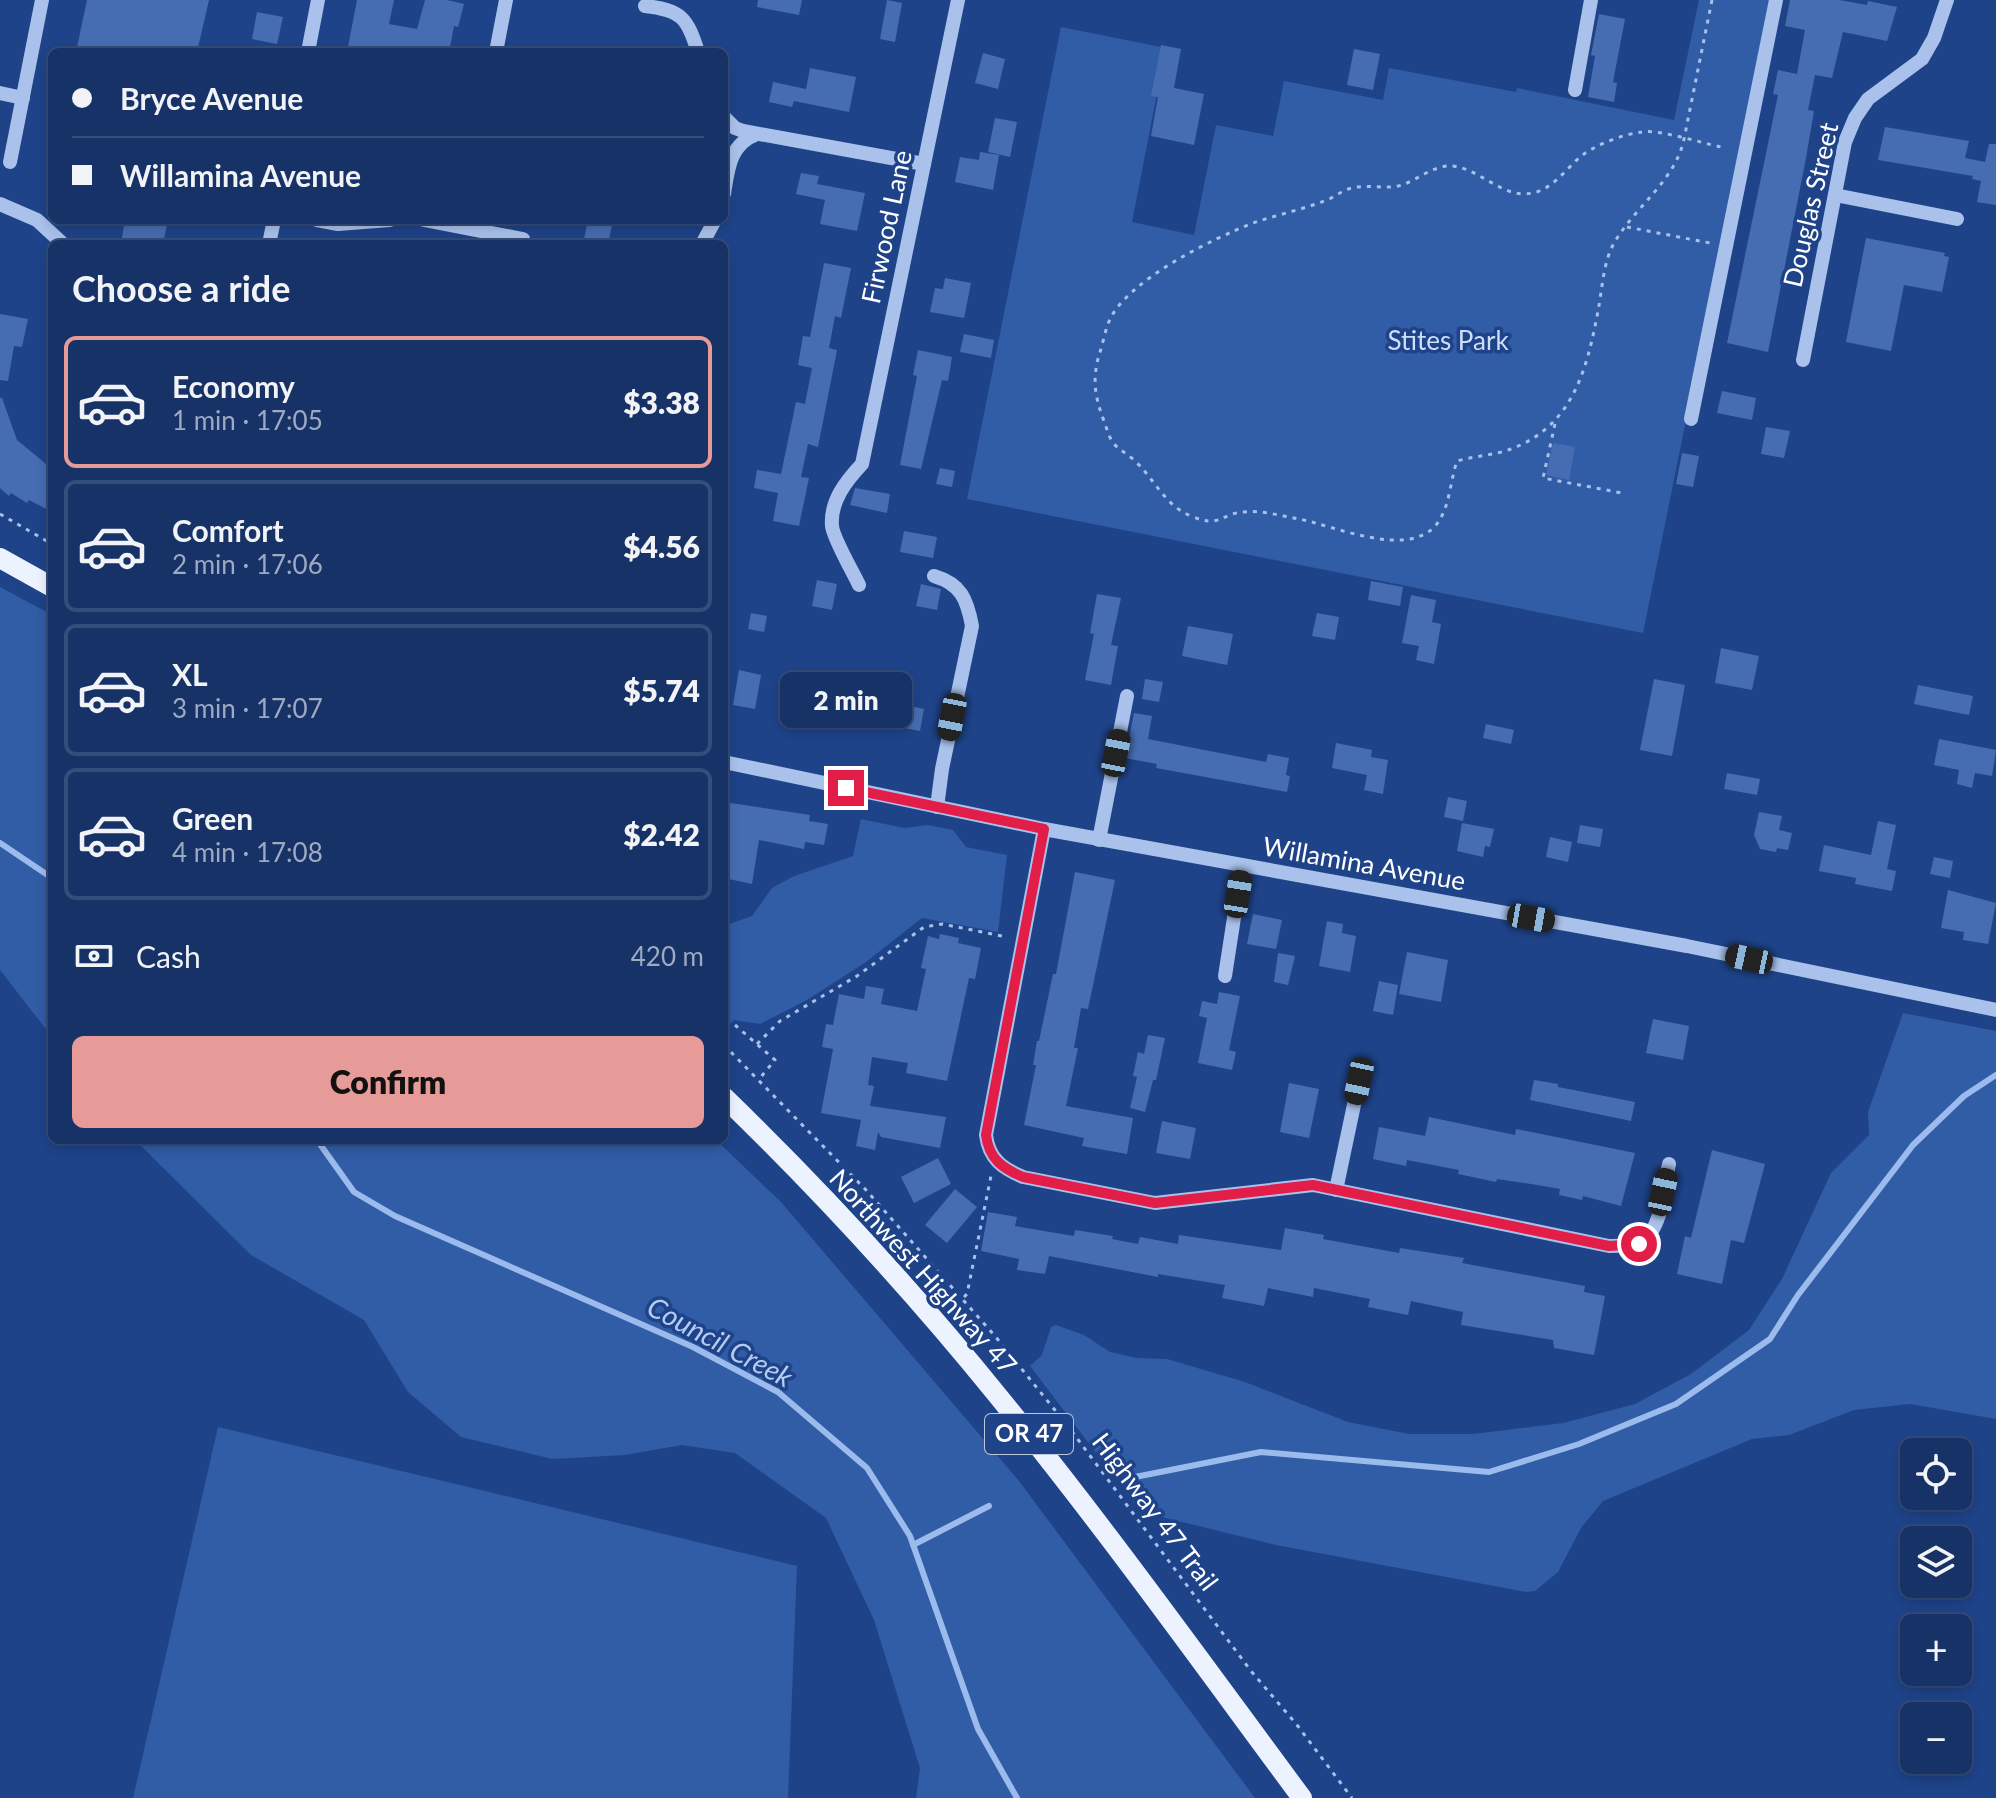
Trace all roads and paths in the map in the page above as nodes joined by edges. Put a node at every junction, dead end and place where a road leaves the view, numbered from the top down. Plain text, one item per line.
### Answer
1 (42, 0) edge
2 (318, 0) edge
3 (506, 0) edge
4 (958, 0) edge
5 (1591, 0) edge
6 (1712, 0) edge
7 (1776, 0) edge
8 (1947, 0) edge
9 (645, 6) dead end
10 (309, 48) edge
11 (497, 48) edge
12 (696, 48) edge
13 (1575, 90) dead end
14 (0, 93) edge
15 (23, 98) junction
16 (728, 121) edge
17 (757, 134) junction
18 (1684, 139) junction
19 (1721, 147) dead end
20 (10, 162) dead end
21 (924, 164) junction
22 (728, 173) edge
23 (1835, 195) junction
24 (0, 204) edge
25 (1957, 219) dead end
26 (466, 224) edge
27 (1626, 226) junction
28 (523, 239) dead end
29 (59, 240) edge
30 (1726, 246) junction
31 (1803, 360) dead end
32 (1691, 419) dead end
33 (1555, 422) junction
34 (1622, 493) dead end
35 (0, 514) edge
36 (48, 542) edge
37 (0, 558) edge
38 (934, 576) dead end
39 (48, 585) edge
40 (859, 585) dead end
41 (1127, 696) dead end
42 (728, 763) edge
43 (937, 807) junction
44 (1044, 829) junction
45 (1099, 840) junction
46 (1242, 866) junction
47 (1022, 940) junction
48 (1225, 976) dead end
49 (1996, 1010) edge
50 (735, 1025) dead end
51 (757, 1044) junction
52 (728, 1049) edge
53 (759, 1079) junction
54 (1359, 1081) dead end
55 (728, 1101) edge
56 (995, 1161) junction
57 (1669, 1164) dead end
58 (1336, 1190) junction
59 (963, 1298) junction
60 (1302, 1798) edge
61 (1352, 1798) edge

1 - 15 street
2 - 10 street
3 - 11 street
4 - 21 street, Firwood Lane
5 - 13 street
6 - 18 path
7 - 30 street
8 - 23 street, Douglas Street
9 - 12 street
14 - 15 street
15 - 20 street
16 - 17 street
17 - 21 street
17 - 22 street
18 - 19 path
18 - 27 path
18 - 33 path
21 - 40 street, Firwood Lane
23 - 25 street
23 - 31 street, Douglas Street
24 - 29 street
26 - 28 street
27 - 30 path
27 - 33 path
30 - 32 street
33 - 34 path
35 - 36 path
37 - 39 main road
38 - 43 street
41 - 45 street
42 - 43 street, Willamina Avenue
43 - 44 street, Willamina Avenue
44 - 45 street, Willamina Avenue
44 - 47 street
45 - 46 street, Willamina Avenue
46 - 48 street
46 - 49 street, Willamina Avenue
47 - 51 path
47 - 56 street
50 - 51 path
51 - 53 path
52 - 53 path, Highway 47 Trail
53 - 59 path, Highway 47 Trail
54 - 58 street
55 - 60 main road, Northwest Highway 47 / OR 47
56 - 58 street
56 - 59 path
57 - 58 street
59 - 61 path, Highway 47 Trail

